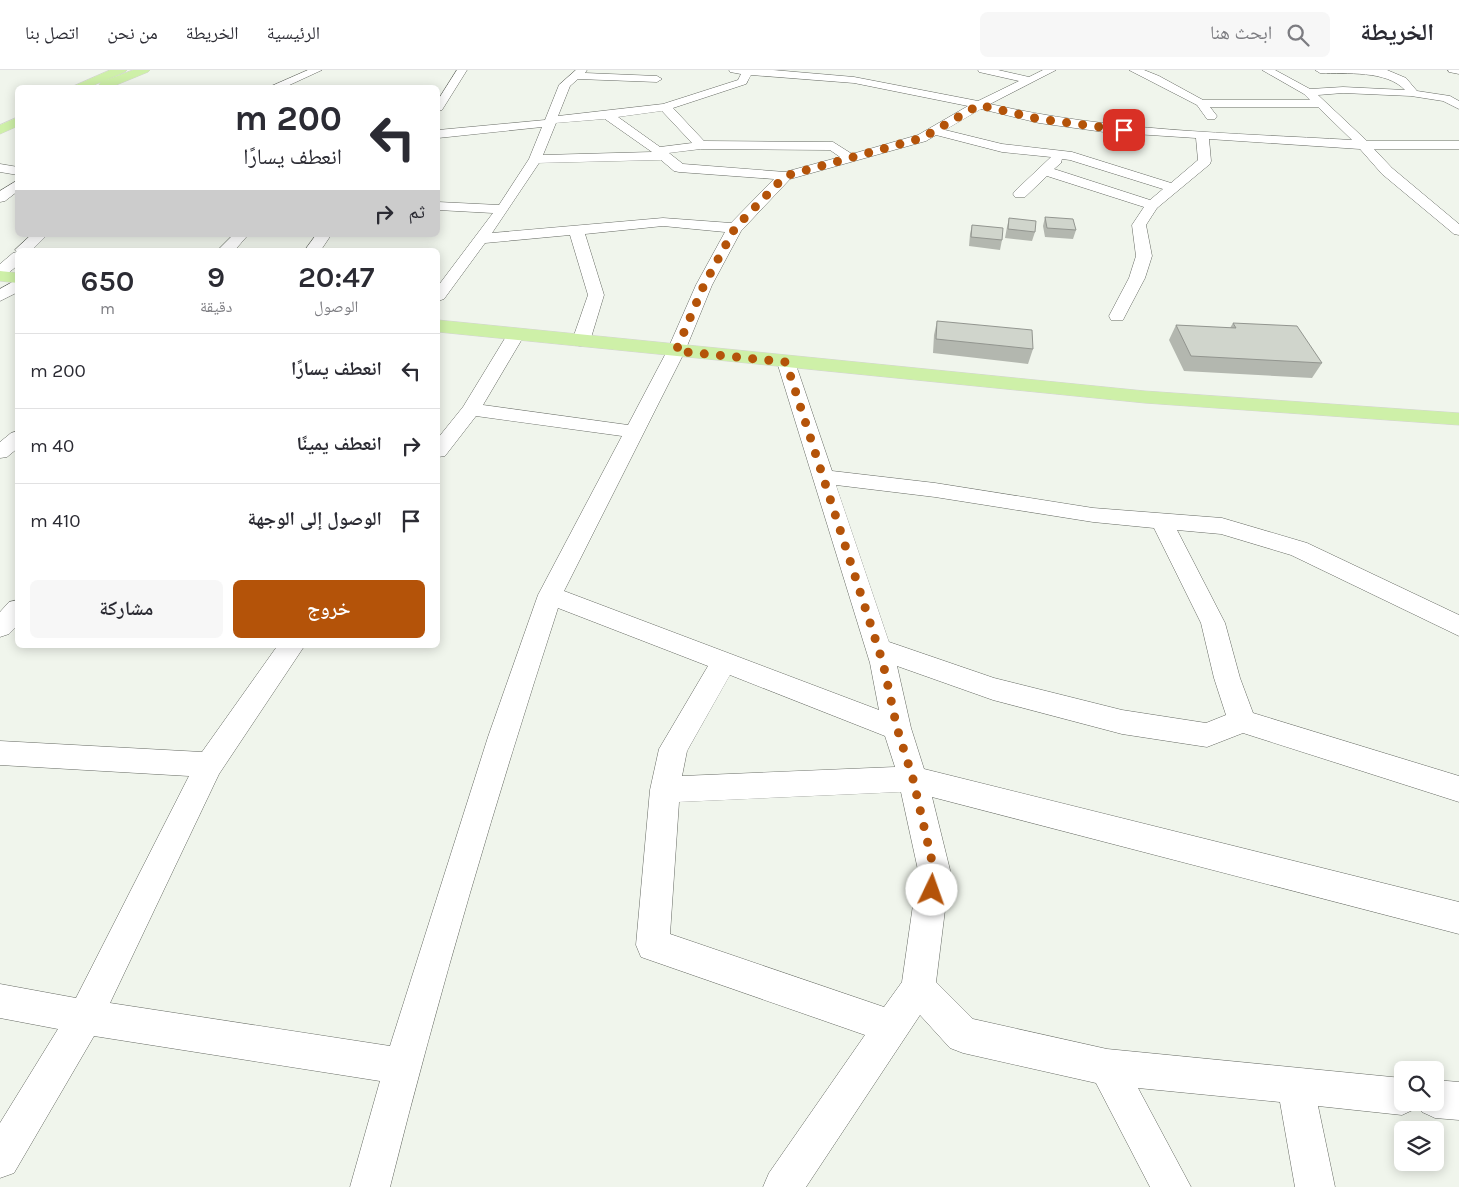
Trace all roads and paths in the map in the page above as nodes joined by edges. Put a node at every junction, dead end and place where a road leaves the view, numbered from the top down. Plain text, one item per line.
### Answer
1 (121, 70) edge
2 (144, 70) edge
3 (317, 70) edge
4 (462, 70) edge
5 (734, 70) edge
6 (866, 70) edge
7 (983, 70) edge
8 (1051, 70) edge
9 (1134, 70) edge
10 (1267, 70) edge
11 (1320, 70) edge
12 (1331, 70) edge
13 (1454, 70) edge
14 (742, 71) edge
15 (1459, 71) edge
16 (578, 73) edge
17 (661, 77) edge
18 (854, 80) junction
19 (1030, 80) junction
20 (83, 85) edge
21 (106, 85) edge
22 (280, 85) edge
23 (681, 89) dead end
24 (1351, 91) junction
25 (1308, 92) junction
26 (1410, 93) junction
27 (697, 96) junction
28 (1201, 103) junction
29 (1321, 104) junction
30 (440, 105) edge
31 (979, 105) junction
32 (1459, 106) edge
33 (665, 107) junction
34 (15, 112) edge
35 (607, 116) junction
36 (0, 118) edge
37 (551, 121) junction
38 (15, 123) edge
39 (0, 130) edge
40 (934, 131) junction
41 (440, 134) edge
42 (1202, 135) junction
43 (1226, 136) junction
44 (701, 145) junction
45 (1364, 145) junction
46 (1459, 145) edge
47 (661, 153) junction
48 (1062, 154) junction
49 (535, 159) junction
50 (851, 159) junction
51 (0, 168) edge
52 (15, 170) edge
53 (1044, 171) junction
54 (785, 176) junction
55 (15, 186) edge
56 (1174, 188) junction
57 (1020, 194) dead end
58 (0, 198) edge
59 (1152, 205) junction
60 (440, 206) edge
61 (503, 209) junction
62 (735, 228) junction
63 (576, 230) junction
64 (1459, 231) edge
65 (38, 237) edge
66 (239, 237) edge
67 (323, 237) edge
68 (481, 239) junction
69 (26, 248) edge
70 (228, 248) edge
71 (314, 248) edge
72 (15, 259) edge
73 (0, 272) edge
74 (0, 276) edge
75 (15, 278) edge
76 (15, 286) edge
77 (440, 293) edge
78 (0, 296) edge
79 (1117, 316) dead end
80 (440, 326) edge
81 (516, 334) junction
82 (581, 341) junction
83 (676, 351) junction
84 (786, 362) junction
85 (471, 409) junction
86 (1459, 418) edge
87 (634, 432) junction
88 (15, 440) edge
89 (440, 446) edge
90 (0, 452) edge
91 (824, 477) junction
92 (1162, 522) junction
93 (550, 595) junction
94 (15, 612) edge
95 (1459, 626) edge
96 (0, 627) edge
97 (290, 648) edge
98 (879, 650) junction
99 (724, 662) junction
100 (1242, 721) junction
101 (897, 728) junction
102 (0, 753) edge
103 (209, 764) junction
104 (913, 779) junction
105 (1459, 789) edge
106 (664, 790) junction
107 (1459, 918) edge
108 (918, 988) junction
109 (0, 1001) edge
110 (85, 1017) junction
111 (892, 1027) junction
112 (402, 1066) junction
113 (1107, 1067) junction
114 (1296, 1087) junction
115 (1394, 1095) edge
116 (1444, 1100) edge
117 (1459, 1101) edge
118 (0, 1159) edge
119 (370, 1187) edge
120 (784, 1187) edge
121 (1171, 1187) edge
122 (1314, 1187) edge

1 - 20 main road
2 - 21 main road
3 - 22 street
4 - 30 street
5 - 14 street
6 - 18 street
7 - 19 street
8 - 19 street
9 - 28 street
10 - 25 street
11 - 12 street
12 - 24 street
12 - 26 street
13 - 15 street
14 - 18 street
14 - 27 street
16 - 17 street
16 - 37 street
18 - 31 street
19 - 31 street
23 - 27 street
24 - 25 street
24 - 26 street
25 - 29 street
26 - 32 street
27 - 33 street
28 - 29 street
28 - 43 street
29 - 45 street
31 - 40 street
31 - 42 street
33 - 35 street
33 - 44 street
34 - 36 main road
35 - 37 street
35 - 47 street
37 - 41 street
37 - 49 street
38 - 39 main road
40 - 48 street
40 - 50 street
42 - 43 street
42 - 56 street
43 - 45 street
44 - 47 street
44 - 50 street
45 - 46 street
45 - 64 street
47 - 49 street
47 - 54 street
48 - 53 street
48 - 56 street
49 - 61 street
50 - 54 street
51 - 52 street
53 - 57 street
53 - 59 street
54 - 62 street
55 - 58 street
56 - 59 street
59 - 79 street
60 - 61 street
61 - 68 street
62 - 63 street
62 - 83 street
63 - 68 street
63 - 82 street
65 - 69 street
66 - 70 street
67 - 71 street
68 - 77 street
72 - 73 street
74 - 75 main road
76 - 78 street
80 - 81 main road
81 - 82 main road
81 - 85 street
82 - 83 main road
83 - 84 main road
83 - 87 street
84 - 86 main road
84 - 91 street
85 - 87 street
85 - 89 street
87 - 93 street
88 - 90 street
91 - 92 street
91 - 98 street
92 - 95 street
92 - 100 street
93 - 99 street
93 - 112 street
94 - 96 street
97 - 103 street
98 - 100 street
98 - 101 street
99 - 101 street
99 - 106 street
100 - 105 street
101 - 104 street
102 - 103 street
103 - 110 street
104 - 106 street
104 - 107 street
104 - 108 street
106 - 111 street
108 - 111 street
108 - 113 street
109 - 110 street
110 - 112 street
110 - 118 street
111 - 120 street
112 - 119 street
113 - 114 street
113 - 121 street
114 - 115 street
114 - 122 street
116 - 117 street

